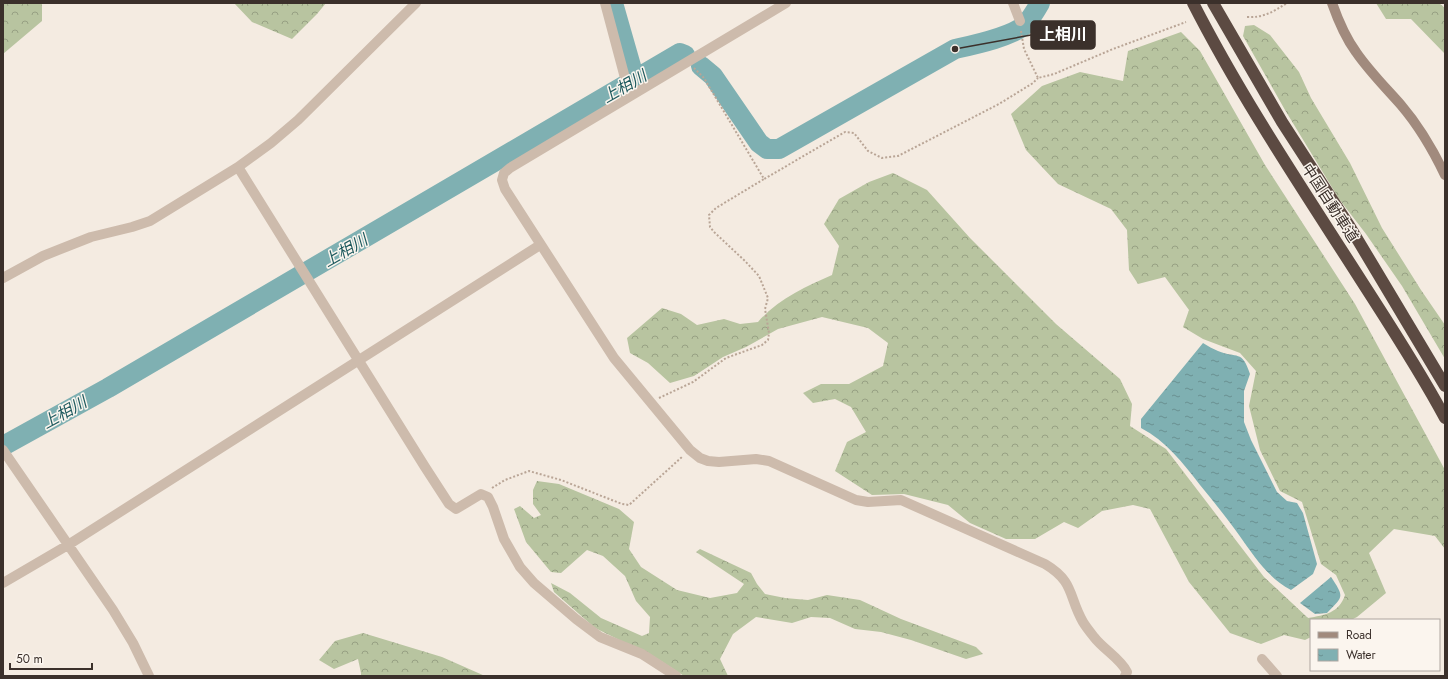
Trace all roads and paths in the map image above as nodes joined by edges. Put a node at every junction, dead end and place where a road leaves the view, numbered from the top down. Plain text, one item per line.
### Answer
1 (416, 3) edge
2 (605, 3) edge
3 (786, 3) edge
4 (1013, 3) edge
5 (1193, 3) edge
6 (1214, 3) edge
7 (1287, 3) edge
8 (1332, 3) edge
9 (1247, 17) dead end
10 (1020, 22) joint
11 (1186, 22) dead end
12 (688, 62) junction
13 (1038, 78) junction
14 (631, 92) junction
15 (238, 167) junction
16 (1445, 175) edge
17 (764, 179) junction
18 (540, 245) junction
19 (3, 278) edge
20 (359, 360) junction
21 (1445, 386) edge
22 (651, 402) junction
23 (1445, 418) edge
24 (690, 450) junction
25 (4, 452) edge
26 (488, 497) junction
27 (68, 545) junction
28 (3, 584) edge
29 (1262, 659) dead end
30 (149, 676) edge
31 (676, 676) edge
32 (1125, 676) edge
33 (1278, 676) edge

1 - 15 street
2 - 14 street
3 - 12 street
4 - 10 street
5 - 23 highway, 中国自動車道
6 - 21 highway, 中国自動車道
7 - 9 path
8 - 16 street
10 - 13 path
11 - 13 path
12 - 14 street
12 - 17 path
13 - 17 path
14 - 18 street
15 - 19 street
15 - 20 street
17 - 22 path
18 - 20 street
18 - 22 street
20 - 26 street
20 - 27 street
22 - 24 street
24 - 26 path
24 - 32 street
25 - 27 street
26 - 31 street
27 - 28 street
27 - 30 street
29 - 33 street

